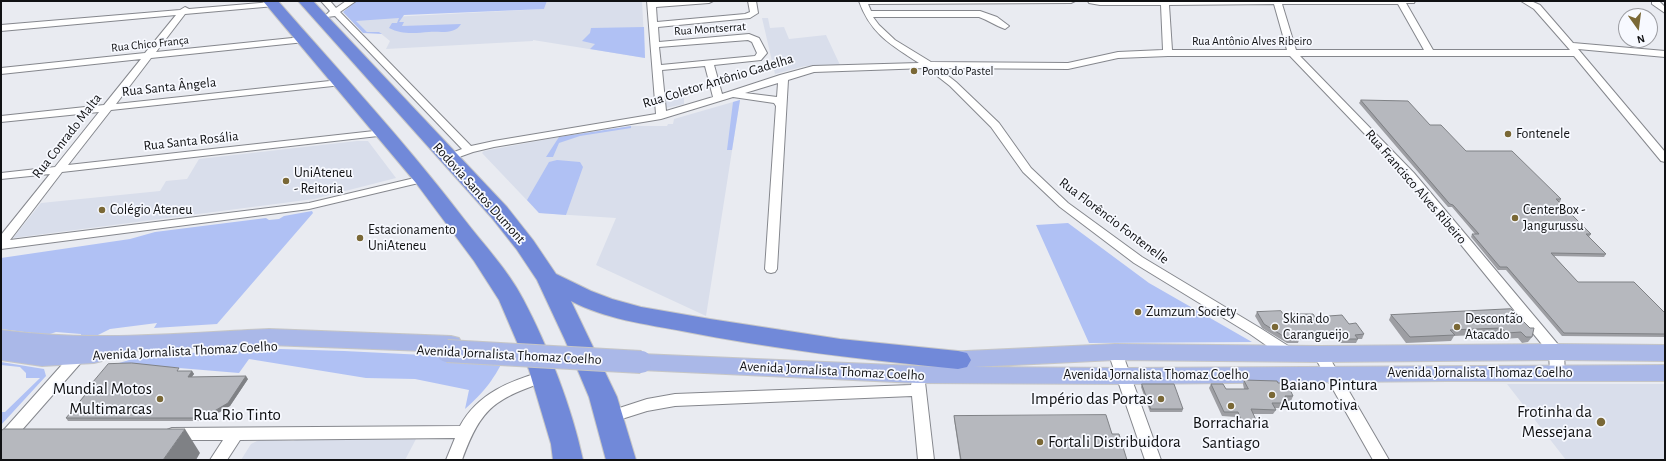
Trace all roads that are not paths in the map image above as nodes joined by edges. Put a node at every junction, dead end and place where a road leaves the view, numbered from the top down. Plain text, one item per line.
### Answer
1 (305, 1) edge
2 (325, 1) edge
3 (352, 1) edge
4 (709, 1) edge
5 (752, 1) edge
6 (863, 1) edge
7 (1071, 1) edge
8 (1092, 1) edge
9 (1277, 1) edge
10 (1401, 1) edge
11 (1411, 1) edge
12 (1525, 1) edge
13 (269, 2) edge
14 (1165, 2) junction
15 (1655, 2) edge
16 (652, 3) edge
17 (184, 10) junction
18 (1665, 11) edge
19 (868, 14) junction
20 (329, 16) junction
21 (1, 24) edge
22 (653, 25) junction
23 (1005, 26) dead end
24 (1, 28) edge
25 (302, 40) junction
26 (654, 45) junction
27 (1569, 45) junction
28 (1429, 52) junction
29 (1168, 53) junction
30 (1292, 53) junction
31 (1577, 53) junction
32 (1665, 54) edge
33 (147, 57) junction
34 (709, 63) junction
35 (929, 65) junction
36 (656, 68) junction
37 (1, 71) edge
38 (783, 77) junction
39 (339, 83) junction
40 (733, 94) junction
41 (719, 99) junction
42 (782, 105) junction
43 (106, 108) junction
44 (661, 116) junction
45 (1, 119) edge
46 (383, 133) junction
47 (469, 150) junction
48 (448, 158) junction
49 (1665, 159) edge
50 (58, 169) junction
51 (1, 176) edge
52 (423, 179) junction
53 (1, 244) edge
54 (771, 269) dead end
55 (548, 278) junction
56 (1, 338) edge
57 (83, 351) junction
58 (1, 352) edge
59 (1115, 352) junction
60 (1665, 353) edge
61 (1288, 354) junction
62 (1320, 354) junction
63 (643, 357) junction
64 (958, 360) junction
65 (1557, 363) junction
66 (1665, 373) edge
67 (1331, 374) junction
68 (544, 376) junction
69 (1124, 376) junction
70 (918, 382) junction
71 (609, 417) junction
72 (465, 432) junction
73 (26, 433) edge
74 (157, 434) edge
75 (235, 434) junction
76 (6, 438) edge
77 (218, 460) edge
78 (454, 460) edge
79 (568, 460) edge
80 (621, 460) edge
81 (926, 460) edge
82 (1153, 460) edge
83 (1381, 460) edge

1 - 20 highway, Rodovia Santos Dumont
2 - 20 street
3 - 20 street
4 - 16 street
5 - 22 street
6 - 7 street
6 - 19 street, Rua Florêncio Fontenelle
8 - 14 street
9 - 10 street
9 - 14 street
9 - 30 street, Rua Francisco Alves Ribeiro
10 - 11 street
10 - 28 street
12 - 27 street
13 - 17 street
13 - 25 highway
14 - 29 street
15 - 18 street
16 - 22 street
17 - 21 street
17 - 24 street
17 - 33 street, Rua Conrado Malta
19 - 23 street
19 - 35 street, Rua Florêncio Fontenelle
20 - 47 street
20 - 48 highway, Rodovia Santos Dumont
22 - 26 street
25 - 33 street, Rua Chico França
25 - 39 highway
26 - 34 street, Rua Montserrat
26 - 36 street
27 - 31 street
27 - 32 street
28 - 30 street, Rua Antônio Alves Ribeiro
28 - 31 street, Rua Antônio Alves Ribeiro
29 - 30 street, Rua Antônio Alves Ribeiro
29 - 35 street, Rua Antônio Alves Ribeiro
30 - 65 street, Rua Francisco Alves Ribeiro
31 - 49 street
33 - 37 street, Rua Chico França
33 - 43 street, Rua Conrado Malta
34 - 36 street
34 - 41 street
35 - 38 street, Rua Coletor Antônio Gadelha
35 - 61 street, Rua Florêncio Fontenelle
36 - 44 street
38 - 40 street, Rua Coletor Antônio Gadelha
38 - 42 street
39 - 43 street, Rua Santa Ângela
39 - 46 highway
40 - 41 street, Rua Coletor Antônio Gadelha
40 - 42 street
41 - 44 street, Rua Coletor Antônio Gadelha
42 - 54 street
43 - 45 street, Rua Santa Ângela
43 - 50 street, Rua Conrado Malta
44 - 47 street, Rua Coletor Antônio Gadelha
46 - 50 street, Rua Santa Rosália
46 - 52 highway
47 - 48 street, Rua Coletor Antônio Gadelha
48 - 55 highway, Rodovia Santos Dumont
50 - 51 street, Rua Santa Rosália
50 - 53 street, Rua Conrado Malta
52 - 53 street
52 - 68 highway
55 - 64 highway
55 - 71 highway, Rodovia Santos Dumont
56 - 57 main road, Avenida Jornalista Thomaz Coelho
57 - 58 main road, Avenida Jornalista Thomaz Coelho
57 - 63 main road, Avenida Jornalista Thomaz Coelho, bridge
57 - 76 street
59 - 61 main road, Avenida Jornalista Thomaz Coelho
59 - 64 main road, Avenida Jornalista Thomaz Coelho
59 - 69 street
60 - 65 main road, Avenida Jornalista Thomaz Coelho
61 - 62 main road, Avenida Jornalista Thomaz Coelho
62 - 65 main road, Avenida Jornalista Thomaz Coelho
62 - 67 street
63 - 64 main road, Avenida Jornalista Thomaz Coelho
63 - 70 main road, Avenida Jornalista Thomaz Coelho
65 - 66 main road, Avenida Jornalista Thomaz Coelho
65 - 67 main road, Avenida Jornalista Thomaz Coelho
67 - 69 main road, Avenida Jornalista Thomaz Coelho
67 - 83 street
68 - 72 street
68 - 79 highway
69 - 70 main road, Avenida Jornalista Thomaz Coelho
69 - 82 street
70 - 71 street
70 - 81 street
71 - 80 highway, Rodovia Santos Dumont
72 - 75 street, Rua Rio Tinto
72 - 78 street
73 - 76 street
74 - 75 street, Rua Rio Tinto
75 - 77 street

